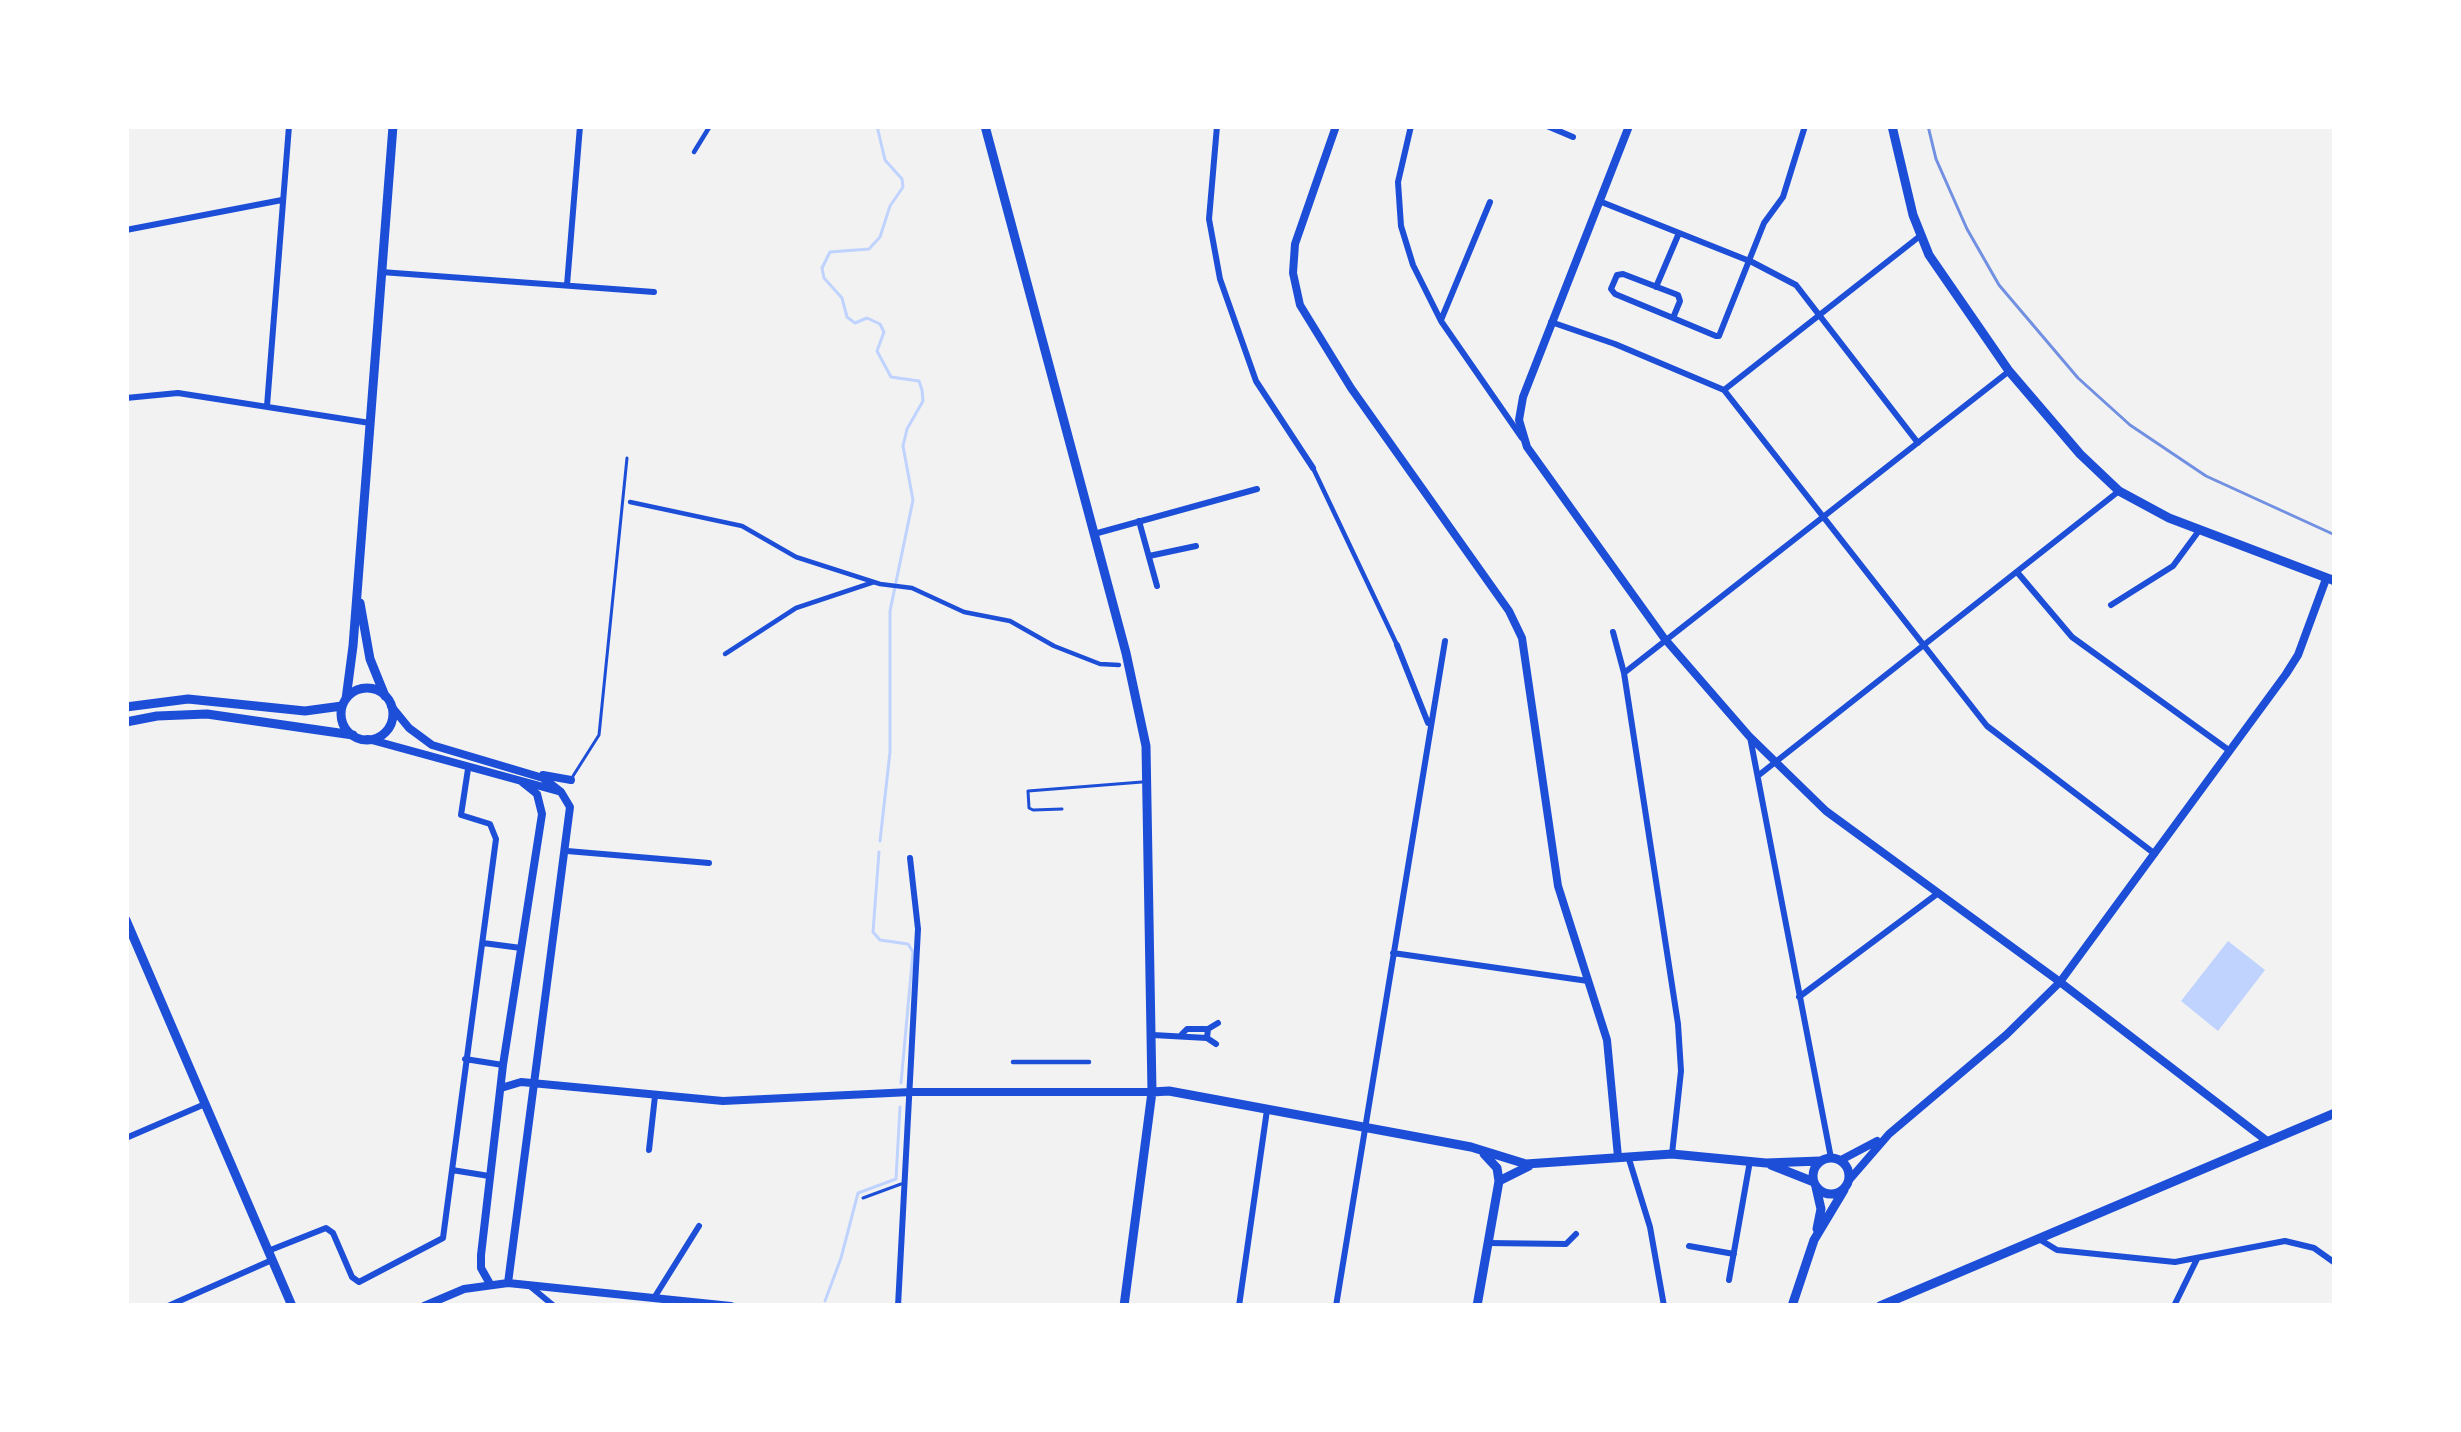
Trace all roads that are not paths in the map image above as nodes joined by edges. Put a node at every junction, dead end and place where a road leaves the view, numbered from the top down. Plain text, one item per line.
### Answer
1 (289, 126) edge
2 (393, 126) edge
3 (580, 126) edge
4 (710, 126) edge
5 (985, 126) edge
6 (1217, 126) edge
7 (1336, 126) edge
8 (1411, 126) edge
9 (1547, 126) edge
10 (1629, 126) edge
11 (1805, 126) edge
12 (1892, 126) edge
13 (1573, 137) dead end
14 (694, 152) dead end
15 (283, 200) junction
16 (1599, 201) junction
17 (1490, 202) dead end
18 (126, 230) edge
19 (1679, 233) junction
20 (1920, 236) junction
21 (1748, 260) junction
22 (381, 272) junction
23 (567, 285) junction
24 (1656, 287) junction
25 (654, 292) dead end
26 (1820, 312) junction
27 (1673, 318) junction
28 (1441, 321) junction
29 (1551, 322) junction
30 (2009, 371) junction
31 (1724, 390) junction
32 (126, 398) edge
33 (268, 406) junction
34 (370, 423) junction
35 (1522, 438) junction
36 (1918, 442) junction
37 (627, 458) dead end
38 (1313, 468) joint
39 (1257, 489) dead end
40 (2119, 490) junction
41 (630, 502) dead end
42 (1823, 515) junction
43 (1139, 521) junction
44 (2198, 532) junction
45 (1094, 534) junction
46 (1196, 546) dead end
47 (1149, 556) junction
48 (2017, 572) junction
49 (357, 577) junction
50 (2331, 580) edge
51 (877, 583) junction
52 (1157, 586) dead end
53 (2111, 605) dead end
54 (1613, 632) dead end
55 (1664, 638) junction
56 (1445, 641) dead end
57 (1922, 645) junction
58 (1397, 646) joint
59 (725, 654) dead end
60 (1119, 665) dead end
61 (1624, 673) junction
62 (388, 701) junction
63 (344, 702) junction
64 (126, 706) edge
65 (126, 722) edge
66 (1429, 727) junction
67 (352, 735) junction
68 (1750, 736) junction
69 (368, 740) junction
70 (2230, 751) junction
71 (1774, 760) junction
72 (468, 769) junction
73 (522, 771) junction
74 (1759, 775) junction
75 (571, 780) junction
76 (522, 782) junction
77 (1148, 782) junction
78 (561, 792) junction
79 (1062, 808) dead end
80 (566, 851) junction
81 (2156, 854) junction
82 (910, 858) dead end
83 (710, 863) dead end
84 (1937, 894) junction
85 (126, 920) edge
86 (482, 943) junction
87 (521, 948) junction
88 (1394, 953) junction
89 (1588, 981) junction
90 (2060, 982) junction
91 (1799, 997) junction
92 (1218, 1023) dead end
93 (1207, 1033) junction
94 (1150, 1035) junction
95 (1216, 1044) dead end
96 (465, 1059) junction
97 (1013, 1062) dead end
98 (1089, 1062) dead end
99 (503, 1065) junction
100 (533, 1085) junction
101 (501, 1088) junction
102 (910, 1092) junction
103 (1152, 1092) junction
104 (655, 1096) junction
105 (205, 1104) junction
106 (1267, 1110) junction
107 (2335, 1113) edge
108 (1363, 1130) junction
109 (1888, 1134) junction
110 (126, 1138) edge
111 (2266, 1141) junction
112 (649, 1150) dead end
113 (1480, 1150) junction
114 (1672, 1154) junction
115 (1623, 1157) junction
116 (1831, 1160) junction
117 (1750, 1161) junction
118 (1766, 1163) junction
119 (1534, 1165) junction
120 (450, 1169) junction
121 (490, 1176) junction
122 (1499, 1181) junction
123 (902, 1183) junction
124 (1815, 1185) junction
125 (1847, 1185) junction
126 (863, 1198) dead end
127 (699, 1226) dead end
128 (1576, 1234) dead end
129 (2036, 1237) junction
130 (1814, 1240) junction
131 (1487, 1243) junction
132 (1689, 1246) dead end
133 (1734, 1254) junction
134 (270, 1256) junction
135 (511, 1258) junction
136 (2197, 1259) junction
137 (2335, 1263) edge
138 (1729, 1280) dead end
139 (508, 1283) junction
140 (490, 1284) junction
141 (528, 1285) junction
142 (654, 1298) junction
143 (167, 1306) edge
144 (292, 1306) edge
145 (424, 1306) edge
146 (554, 1306) edge
147 (731, 1306) edge
148 (898, 1306) edge
149 (1124, 1306) edge
150 (1239, 1306) edge
151 (1336, 1306) edge
152 (1477, 1306) edge
153 (1664, 1306) edge
154 (1792, 1306) edge
155 (1880, 1306) edge
156 (2174, 1306) edge

1 - 15 street
2 - 22 main road
3 - 23 street
4 - 14 street
5 - 45 main road
6 - 38 street
7 - 89 street
8 - 28 street
9 - 13 street
10 - 16 street
11 - 21 street
12 - 20 main road
15 - 18 street
15 - 33 street
16 - 19 street
16 - 29 street
17 - 28 street
19 - 21 street
19 - 24 street
20 - 26 street
20 - 30 main road
21 - 26 street
21 - 27 street
22 - 23 street
22 - 34 main road
23 - 25 street
24 - 27 street
24 - 27 street
26 - 31 street
26 - 36 street
28 - 35 street
29 - 31 street
29 - 35 street
30 - 36 street
30 - 40 main road
31 - 42 street
32 - 33 street
33 - 34 street
34 - 49 main road
35 - 55 street
36 - 42 street
37 - 75 lane
38 - 58 street
39 - 43 street
40 - 44 main road
40 - 48 street
41 - 51 street
42 - 55 street
42 - 57 street
43 - 45 street
43 - 47 street
44 - 50 main road
44 - 53 street
45 - 77 main road
46 - 47 street
47 - 52 street
48 - 57 street
48 - 70 street
49 - 62 main road
49 - 63 main road
50 - 70 street
51 - 59 street
51 - 60 street
54 - 61 street
55 - 61 street
55 - 68 street
56 - 66 street
57 - 71 street
57 - 81 street
58 - 66 street
61 - 114 street
62 - 63 main road
62 - 69 main road
62 - 73 street
63 - 64 main road
63 - 67 main road
65 - 67 main road
66 - 88 street
67 - 69 main road
68 - 71 street
68 - 74 street
69 - 72 street
70 - 81 street
71 - 74 street
71 - 84 street
72 - 76 street
72 - 86 street
73 - 75 street
73 - 78 street
74 - 91 street
75 - 78 lane
76 - 78 street
76 - 87 street
77 - 79 lane
77 - 94 main road
78 - 80 street
80 - 83 street
80 - 100 street
81 - 90 street
82 - 102 street
84 - 90 street
84 - 91 street
85 - 105 main road
86 - 87 street
86 - 96 street
87 - 99 street
88 - 89 street
88 - 108 street
89 - 115 street
90 - 109 street
90 - 111 street
91 - 116 street
92 - 93 street
93 - 94 street
93 - 95 street
94 - 103 main road
96 - 99 street
96 - 120 street
97 - 98 street
99 - 101 street
100 - 101 street
100 - 104 street
100 - 135 street
101 - 121 street
102 - 103 street
102 - 104 street
102 - 123 street
103 - 106 main road
103 - 149 main road
104 - 112 street
105 - 110 street
105 - 134 main road
106 - 108 main road
106 - 150 street
107 - 111 main road
108 - 113 main road
108 - 151 street
109 - 116 street
109 - 125 street
111 - 129 main road
113 - 119 main road
113 - 122 main road
114 - 115 main road
114 - 117 main road
115 - 119 main road
115 - 153 street
116 - 118 main road
116 - 124 main road
116 - 125 main road
117 - 118 main road
117 - 133 street
118 - 124 main road
119 - 122 main road
120 - 121 street
120 - 134 street
121 - 140 street
122 - 131 main road
123 - 126 lane
123 - 148 street
124 - 125 main road
124 - 130 main road
125 - 130 main road
127 - 142 street
128 - 131 street
129 - 136 street
129 - 155 main road
130 - 154 main road
131 - 152 main road
132 - 133 street
133 - 138 street
134 - 143 street
134 - 144 main road
135 - 139 street
135 - 141 street
136 - 137 street
136 - 156 street
139 - 140 street
139 - 141 street
140 - 145 street
141 - 142 street
141 - 146 street
142 - 147 street

